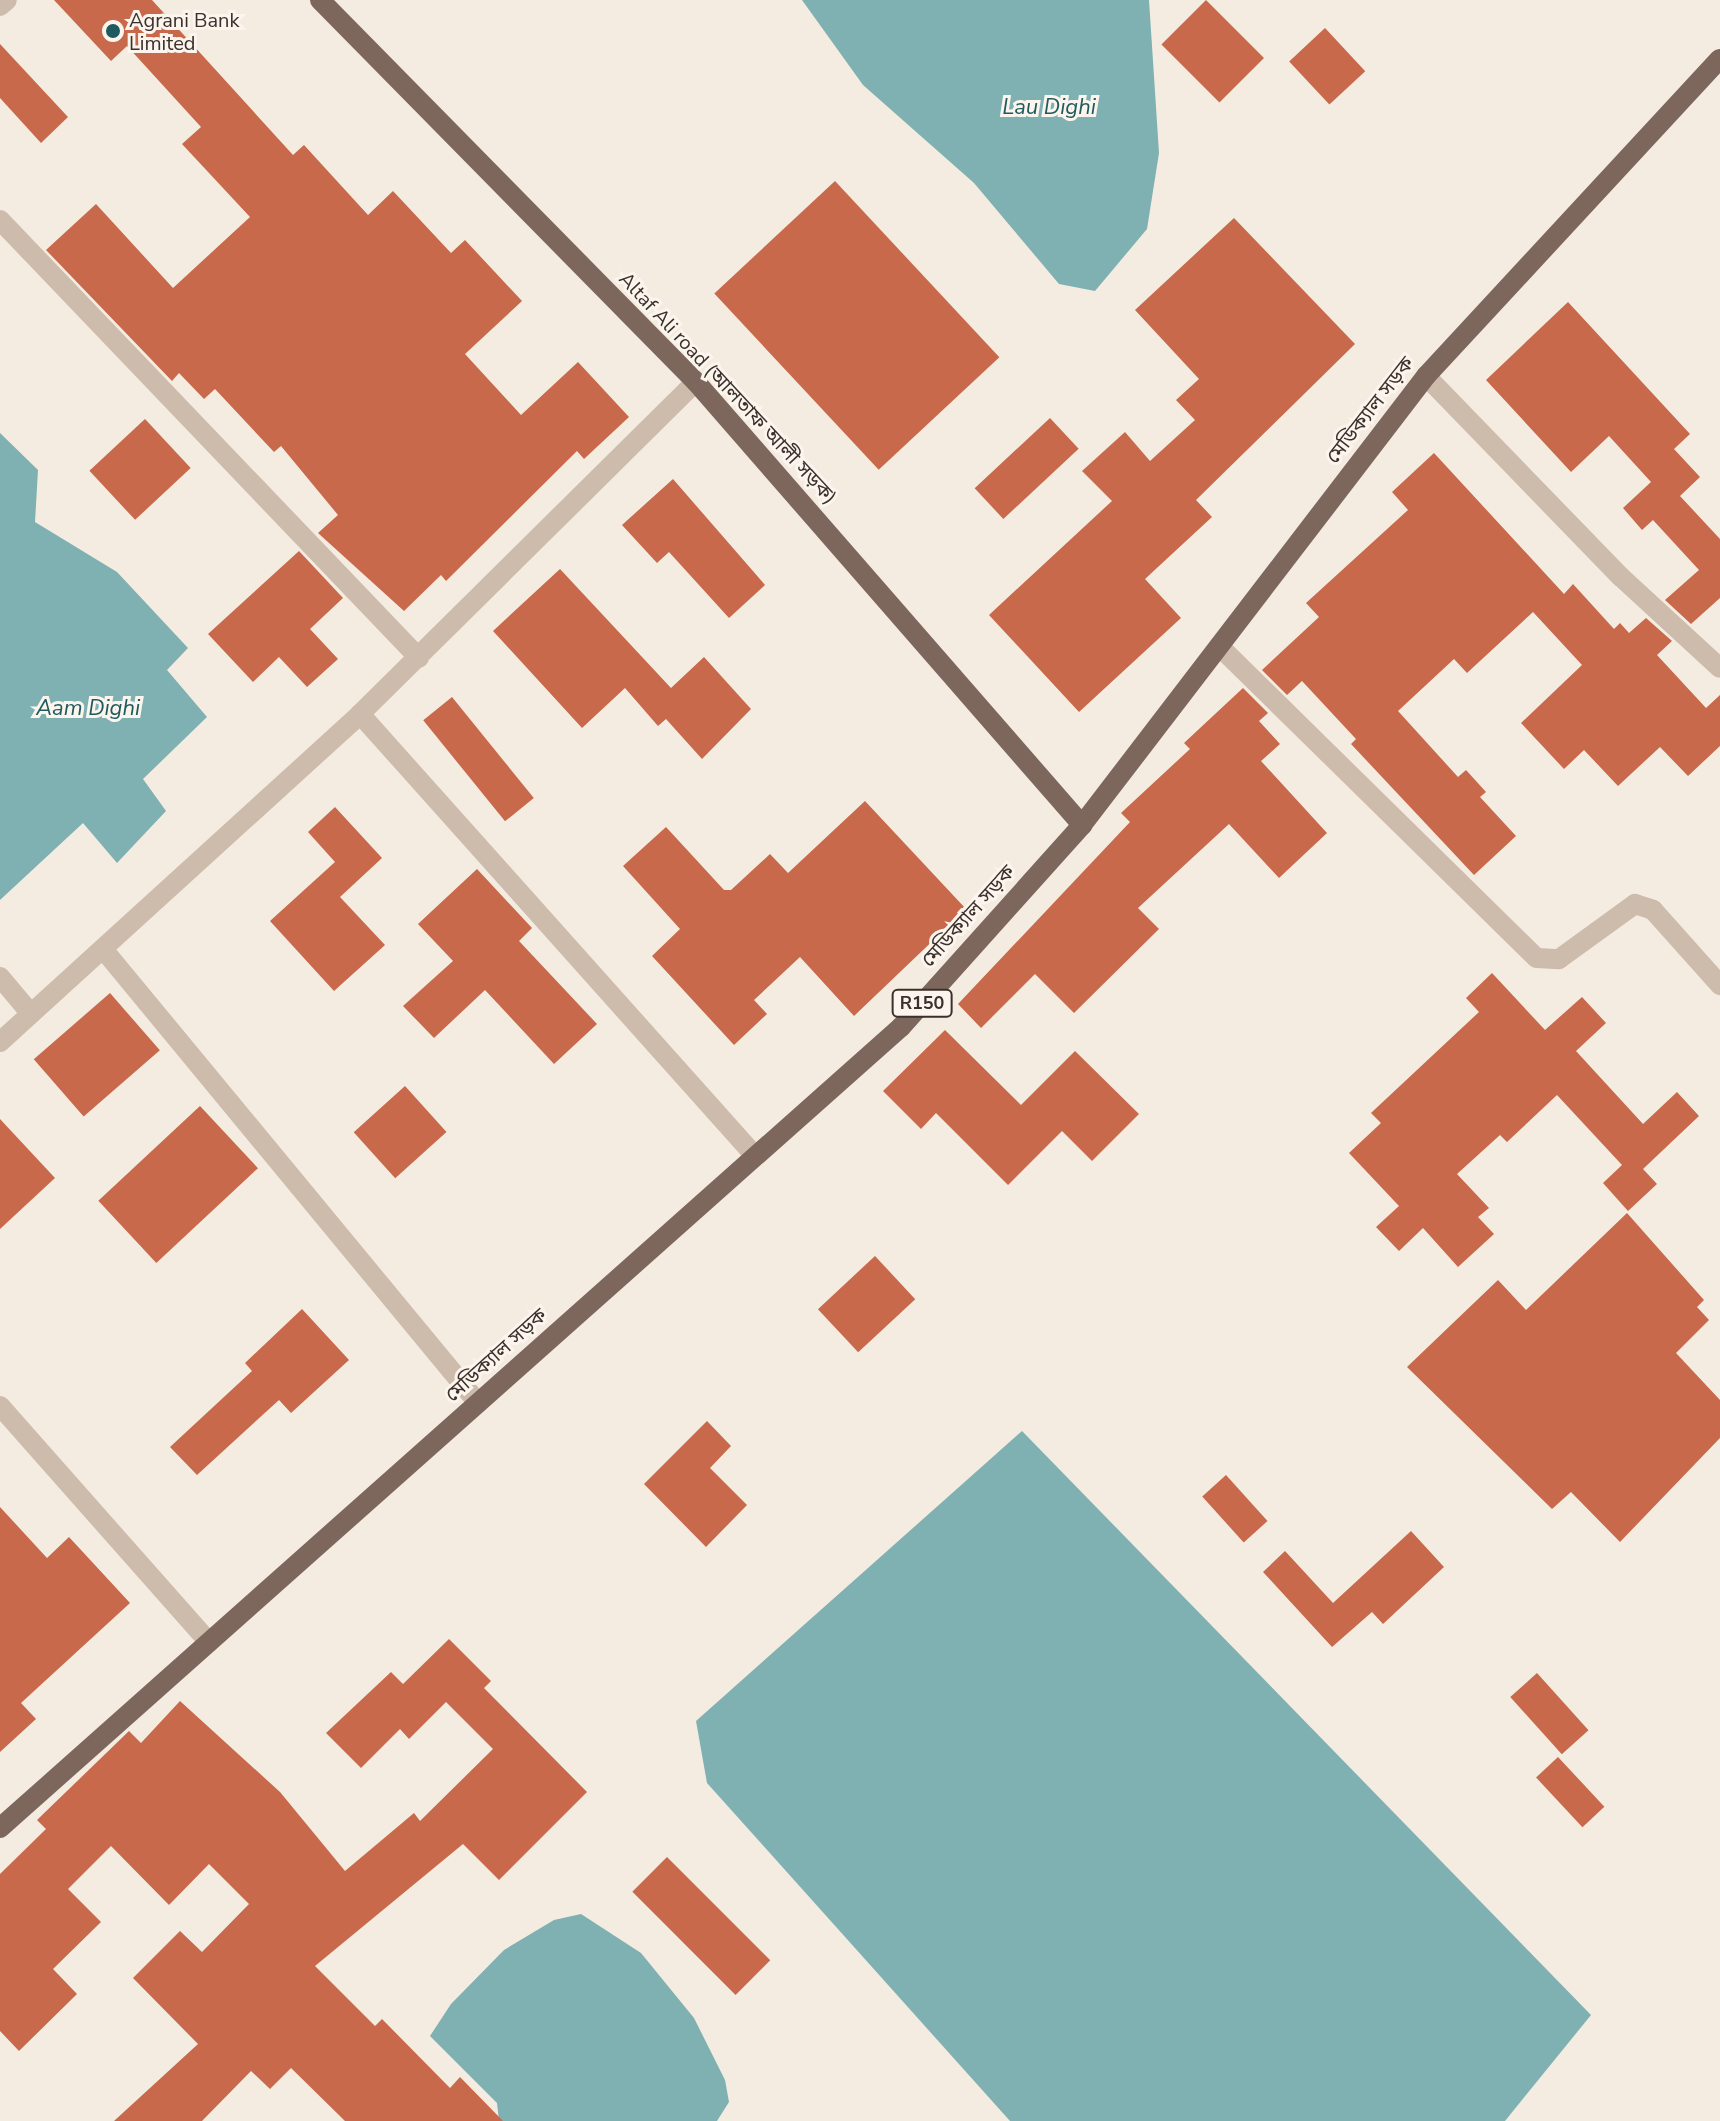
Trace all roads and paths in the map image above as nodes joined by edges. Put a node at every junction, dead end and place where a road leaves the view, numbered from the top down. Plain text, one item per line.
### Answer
1 (7, 0) edge
2 (320, 0) edge
3 (0, 6) edge
4 (1720, 59) edge
5 (0, 220) edge
6 (1426, 376) junction
7 (696, 382) junction
8 (1219, 646) junction
9 (419, 658) junction
10 (1720, 668) edge
11 (360, 714) junction
12 (1082, 825) junction
13 (103, 949) junction
14 (0, 977) edge
15 (1720, 985) edge
16 (31, 1014) junction
17 (0, 1042) edge
18 (755, 1156) junction
19 (478, 1403) junction
20 (0, 1406) edge
21 (209, 1642) junction
22 (0, 1828) edge

1 - 3 street
2 - 7 main road, Altaf Ali road (আলতাফ আলী সড়ক)
4 - 6 main road, মেডিক্যাল সড়ক / R150
5 - 9 street
6 - 8 main road, মেডিক্যাল সড়ক / R150
6 - 10 street
7 - 9 street
7 - 12 main road, Altaf Ali road (আলতাফ আলী সড়ক)
8 - 12 main road, মেডিক্যাল সড়ক / R150
8 - 15 street
9 - 11 street
11 - 13 street
11 - 18 street
12 - 18 main road, মেডিক্যাল সড়ক / R150
13 - 16 street
13 - 19 street
14 - 16 street
16 - 17 street
18 - 19 main road, মেডিক্যাল সড়ক / R150
19 - 21 main road, মেডিক্যাল সড়ক / R150
20 - 21 street
21 - 22 main road, মেডিক্যাল সড়ক / R150

